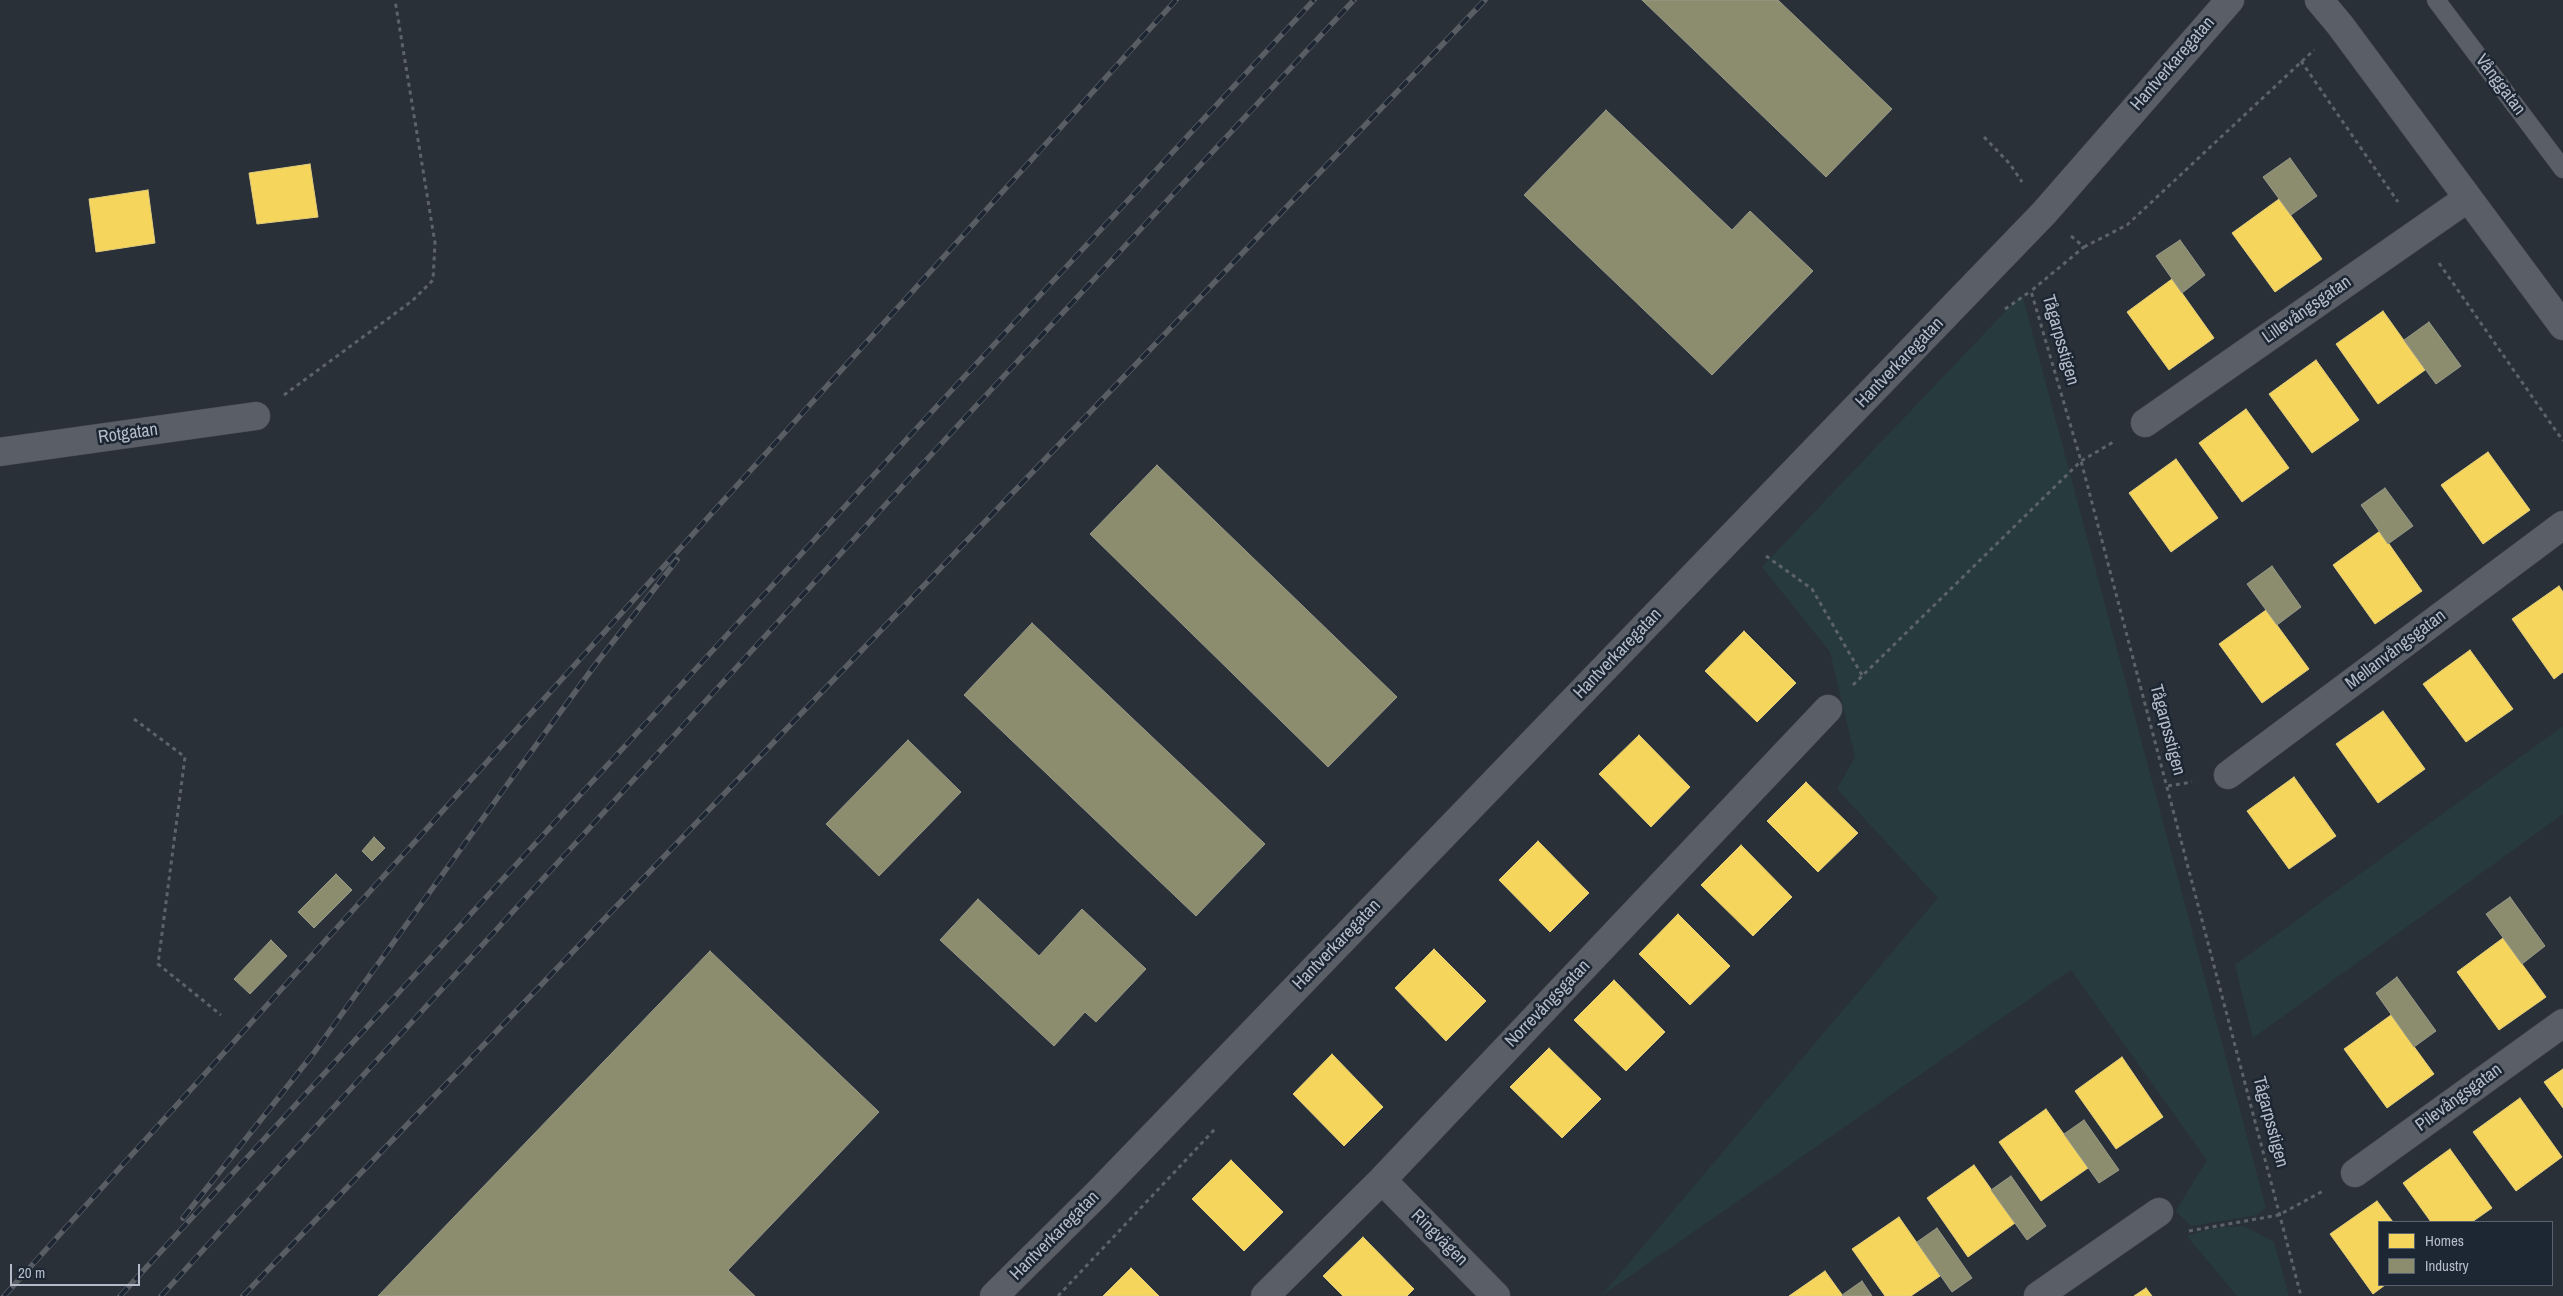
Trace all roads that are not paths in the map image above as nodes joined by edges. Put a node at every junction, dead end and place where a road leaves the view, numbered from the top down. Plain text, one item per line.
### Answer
1 (2230, 0) edge
2 (2319, 0) edge
3 (2436, 0) edge
4 (2563, 170) edge
5 (2468, 198) junction
6 (2563, 326) edge
7 (256, 416) road end
8 (2145, 422) dead end
9 (0, 452) edge
10 (2563, 525) edge
11 (1828, 709) road end
12 (2228, 775) dead end
13 (2563, 1023) edge
14 (2355, 1173) road end
15 (1382, 1180) junction
16 (2159, 1212) road end
17 (994, 1296) edge
18 (1265, 1296) edge
19 (1496, 1296) edge
20 (2038, 1296) edge

1 - 17 street, Hantverkaregatan
2 - 5 street
3 - 4 lane, Vånggatan
5 - 6 street
5 - 8 street, Lillevångsgatan
7 - 9 street, Rotgatan
10 - 12 street, Mellanvångsgatan
11 - 15 street, Norrevångsgatan
13 - 14 street, Pilevångsgatan
15 - 18 street, Norrevångsgatan
15 - 19 street, Ringvägen
16 - 20 street

